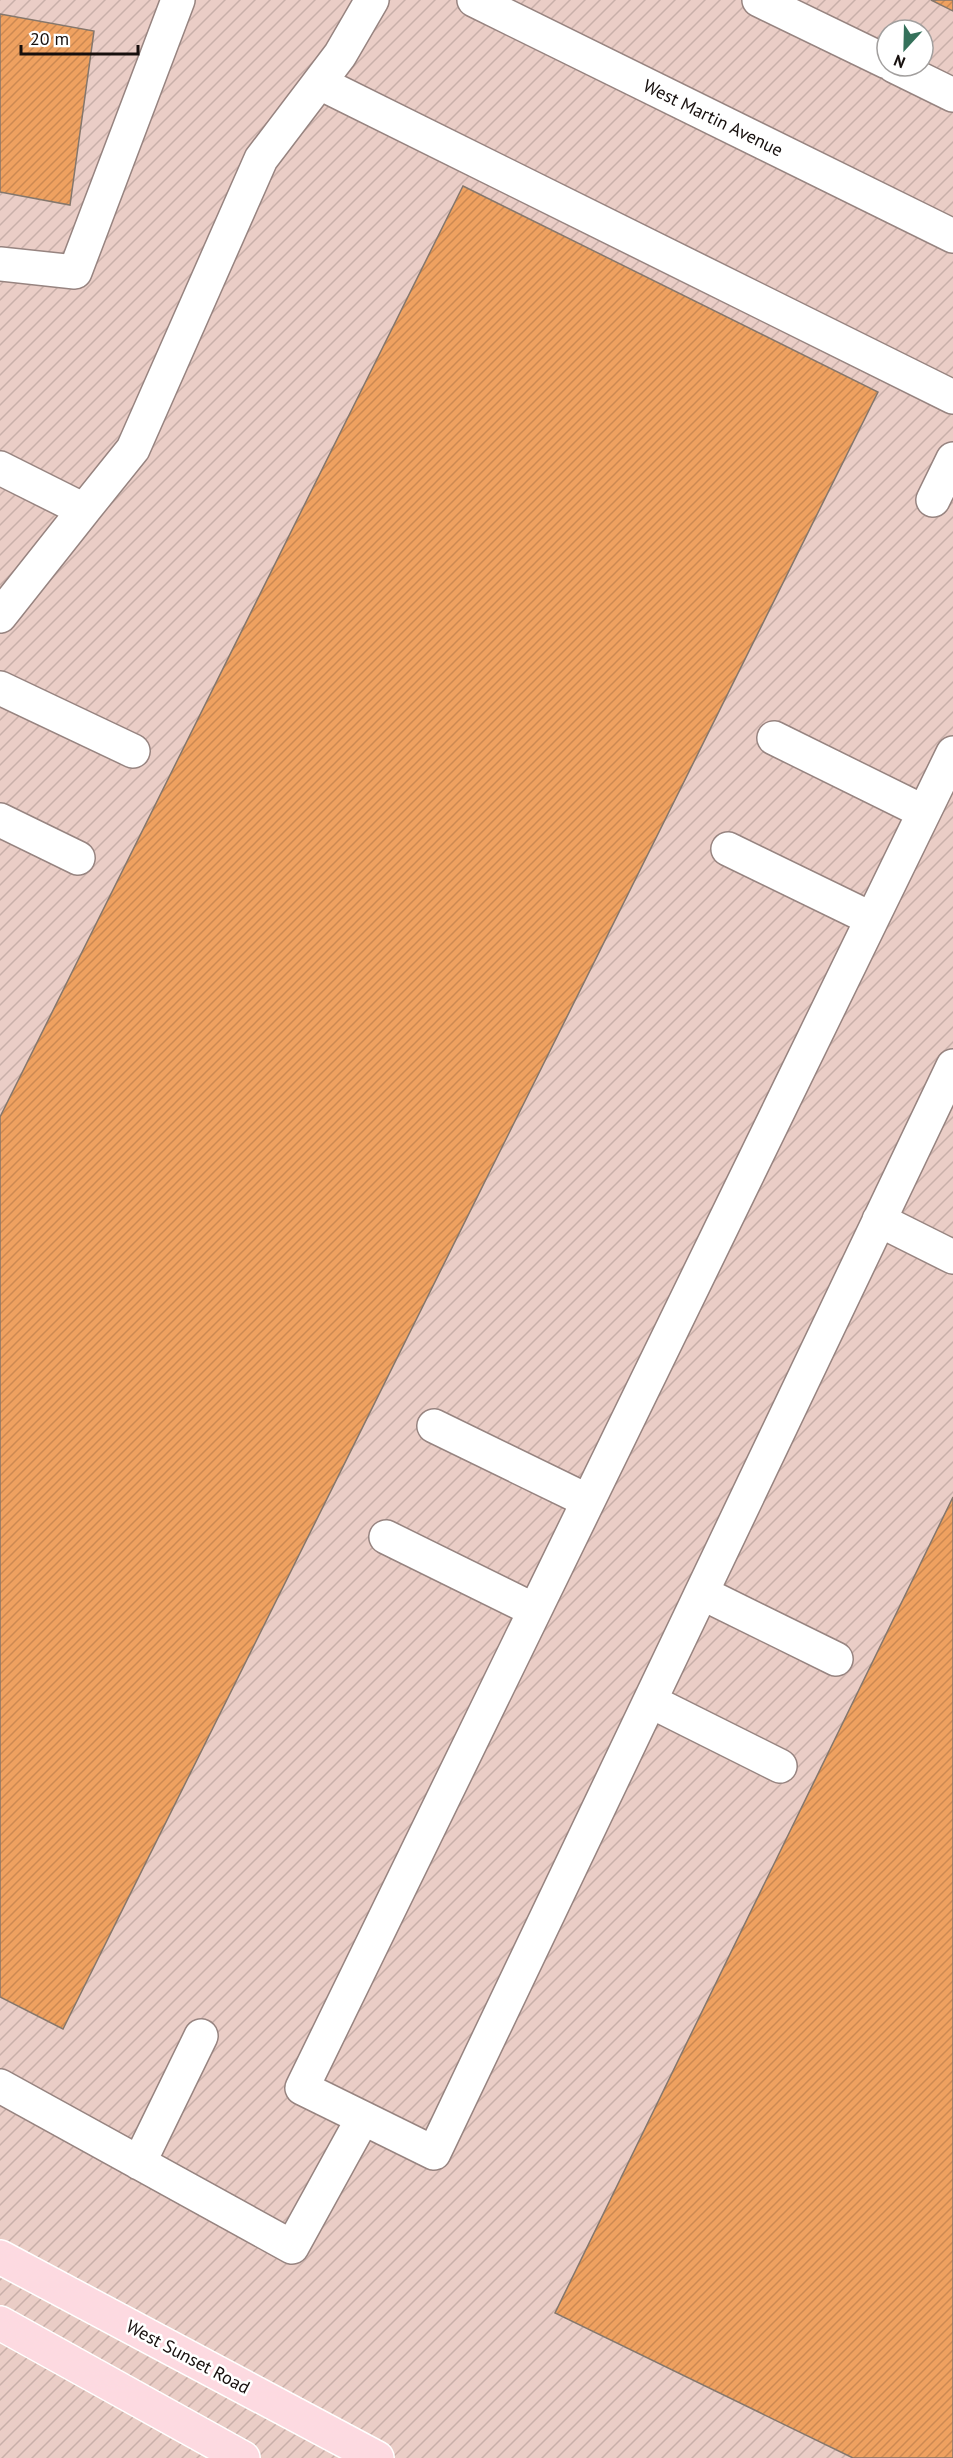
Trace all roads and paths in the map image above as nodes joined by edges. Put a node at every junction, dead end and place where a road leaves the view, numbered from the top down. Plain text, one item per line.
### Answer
1 (178, 0) edge
2 (372, 0) edge
3 (474, 0) edge
4 (759, 0) edge
5 (875, 56) edge
6 (918, 78) edge
7 (320, 83) junction
8 (953, 95) edge
9 (953, 236) edge
10 (0, 264) edge
11 (953, 397) edge
12 (953, 459) edge
13 (0, 468) edge
14 (933, 500) dead end
15 (84, 510) junction
16 (0, 616) edge
17 (0, 688) edge
18 (774, 738) dead end
19 (133, 751) dead end
20 (953, 753) edge
21 (924, 812) junction
22 (0, 820) edge
23 (728, 849) dead end
24 (78, 858) dead end
25 (872, 920) junction
26 (953, 1066) edge
27 (941, 1120) edge
28 (879, 1220) junction
29 (953, 1257) edge
30 (434, 1426) dead end
31 (588, 1501) junction
32 (386, 1537) dead end
33 (702, 1593) junction
34 (534, 1610) junction
35 (836, 1659) dead end
36 (650, 1701) junction
37 (780, 1766) dead end
38 (201, 2036) dead end
39 (0, 2086) edge
40 (363, 2118) junction
41 (139, 2163) junction
42 (0, 2242) edge
43 (0, 2257) edge
44 (0, 2323) edge
45 (130, 2326) junction
46 (243, 2458) edge
47 (376, 2458) edge

1 - 10 street
2 - 7 street
3 - 9 street, West Martin Avenue
4 - 5 street
6 - 8 street
7 - 11 street
7 - 15 street
12 - 14 street
13 - 15 street
15 - 16 street
17 - 19 street
18 - 21 street
20 - 21 street
21 - 25 street
22 - 24 street
23 - 25 street
25 - 31 street
26 - 27 street
27 - 28 street
28 - 29 street
28 - 33 street
30 - 31 street
31 - 34 street
32 - 34 street
33 - 35 street
33 - 36 street
34 - 40 street
36 - 37 street
36 - 40 street
38 - 41 street
39 - 41 street
40 - 41 street
42 - 45 main road
43 - 45 main road, West Sunset Road
44 - 46 main road
45 - 47 main road, West Sunset Road

